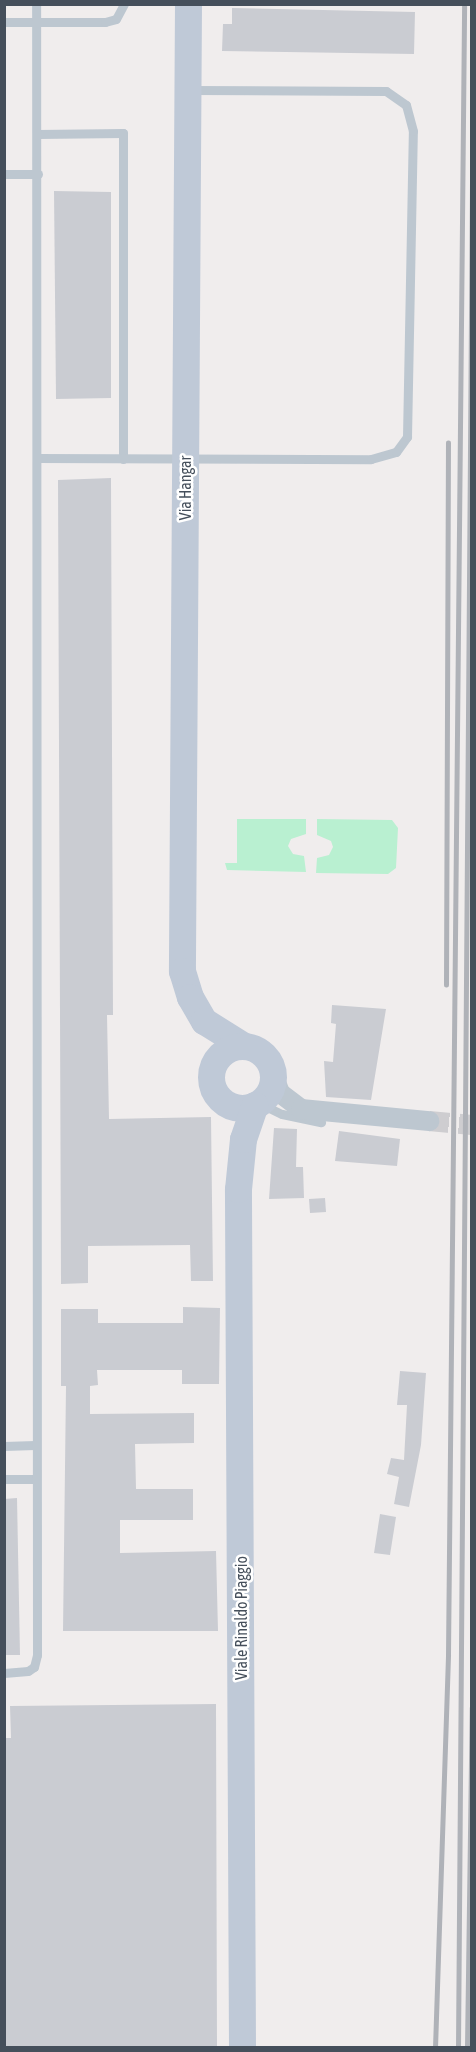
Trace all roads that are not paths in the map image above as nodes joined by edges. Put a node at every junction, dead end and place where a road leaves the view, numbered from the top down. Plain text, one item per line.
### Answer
1 (36, 4) edge
2 (123, 4) edge
3 (188, 4) edge
4 (36, 21) junction
5 (4, 22) edge
6 (188, 90) junction
7 (38, 134) junction
8 (4, 174) edge
9 (38, 174) junction
10 (37, 458) junction
11 (123, 459) junction
12 (185, 459) junction
13 (182, 971) junction
14 (244, 1046) junction
15 (214, 1062) junction
16 (272, 1071) junction
17 (215, 1094) junction
18 (257, 1104) junction
19 (429, 1121) tunnel mouth
20 (321, 1122) dead end
21 (238, 1189) junction
22 (35, 1445) junction
23 (4, 1446) edge
24 (4, 1479) edge
25 (35, 1479) junction
26 (4, 1672) edge
27 (242, 2048) edge

1 - 4 lane
2 - 4 lane
3 - 6 street, Via Hangar
4 - 5 lane
4 - 7 lane
6 - 12 street, Via Hangar
6 - 12 lane
7 - 9 lane
7 - 11 lane
8 - 9 lane
9 - 10 lane
10 - 11 lane
10 - 22 lane
11 - 12 lane
12 - 13 street, Via Hangar
13 - 14 street, Via Hangar
13 - 15 street, Via Hangar
14 - 15 street
14 - 16 street
15 - 17 street
16 - 18 street
16 - 19 street
17 - 18 street
17 - 21 street, Viale Rinaldo Piaggio
18 - 20 lane
18 - 21 street, Viale Rinaldo Piaggio
21 - 27 street, Viale Rinaldo Piaggio
22 - 23 lane
22 - 25 lane
24 - 25 lane
25 - 26 lane

